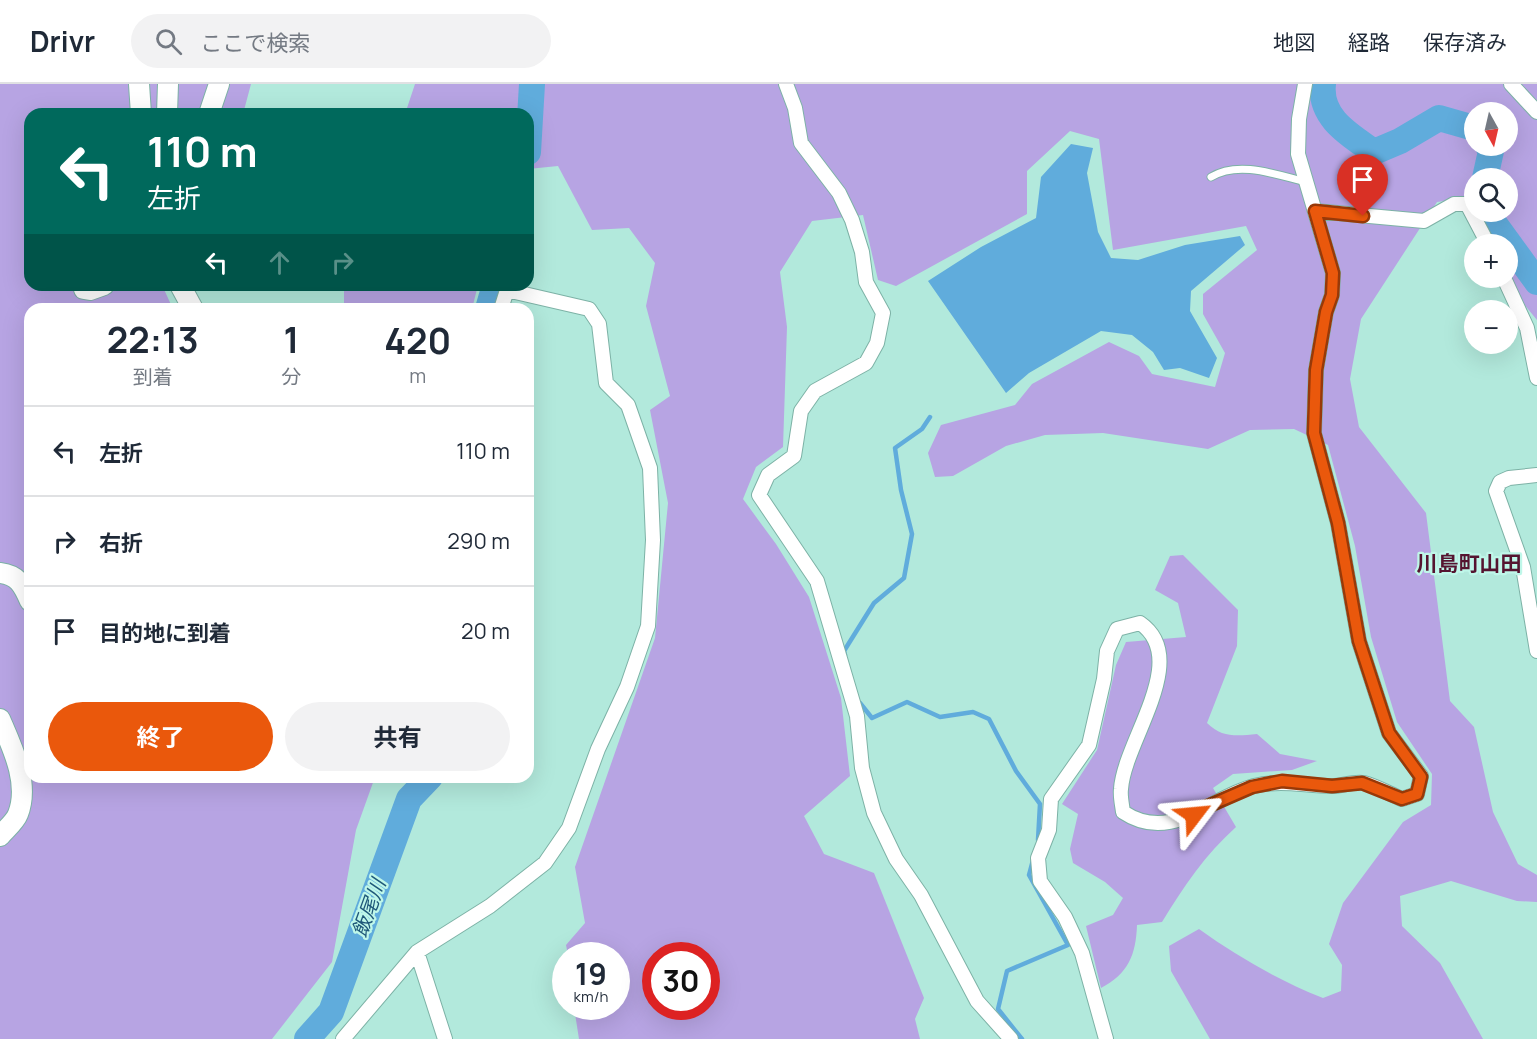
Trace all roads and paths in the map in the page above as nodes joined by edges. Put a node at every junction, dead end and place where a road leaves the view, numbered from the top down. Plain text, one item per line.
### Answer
1 (139, 84) edge
2 (168, 84) edge
3 (219, 84) edge
4 (786, 84) edge
5 (1305, 84) edge
6 (1511, 84) edge
7 (141, 108) edge
8 (166, 108) edge
9 (210, 108) edge
10 (1537, 112) edge
11 (1211, 177) dead end
12 (1306, 182) junction
13 (1315, 211) junction
14 (1483, 234) edge
15 (1509, 288) edge
16 (511, 291) edge
17 (1537, 378) edge
18 (1537, 475) edge
19 (0, 573) edge
20 (24, 586) edge
21 (1537, 651) edge
22 (0, 719) edge
23 (0, 836) edge
24 (417, 952) junction
25 (343, 1039) edge
26 (445, 1039) edge
27 (1011, 1039) edge
28 (1106, 1039) edge

1 - 7 main road
2 - 8 main road
3 - 9 main road
4 - 27 street
5 - 12 street
6 - 10 street
11 - 12 lane
12 - 13 street
13 - 14 street
13 - 28 street
15 - 17 street
16 - 24 street
18 - 21 street
19 - 20 main road
22 - 23 main road
24 - 25 street
24 - 26 street

